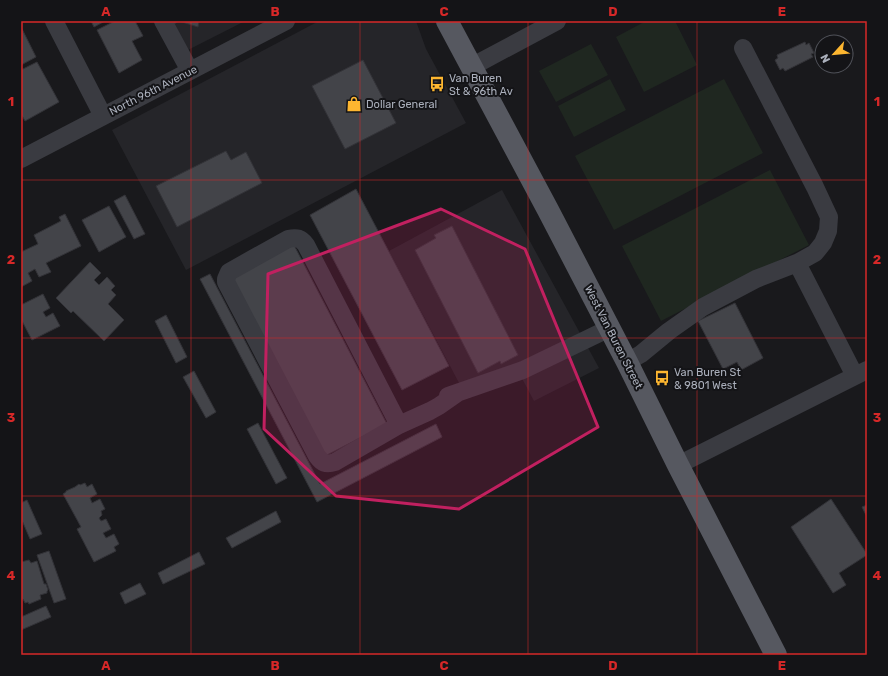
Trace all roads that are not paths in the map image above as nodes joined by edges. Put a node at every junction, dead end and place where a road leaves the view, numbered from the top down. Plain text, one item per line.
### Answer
1 (54, 21) edge
2 (163, 21) edge
3 (286, 21) edge
4 (447, 21) edge
5 (557, 21) edge
6 (743, 48) dead end
7 (471, 67) junction
8 (190, 71) junction
9 (103, 116) junction
10 (21, 159) edge
11 (797, 264) junction
12 (610, 328) junction
13 (627, 362) junction
14 (861, 373) edge
15 (399, 425) junction
16 (678, 465) junction
17 (776, 655) edge

1 - 9 street
2 - 8 street
3 - 8 street, North 96th Avenue
4 - 7 main road, West Van Buren Street
5 - 7 street
6 - 11 street
7 - 12 main road, West Van Buren Street
8 - 9 street, North 96th Avenue
9 - 10 street, North 96th Avenue
11 - 13 street
11 - 14 street
12 - 13 main road, West Van Buren Street
12 - 15 street
13 - 16 main road, West Van Buren Street
14 - 16 street
15 - 15 street
16 - 17 main road, West Van Buren Street

